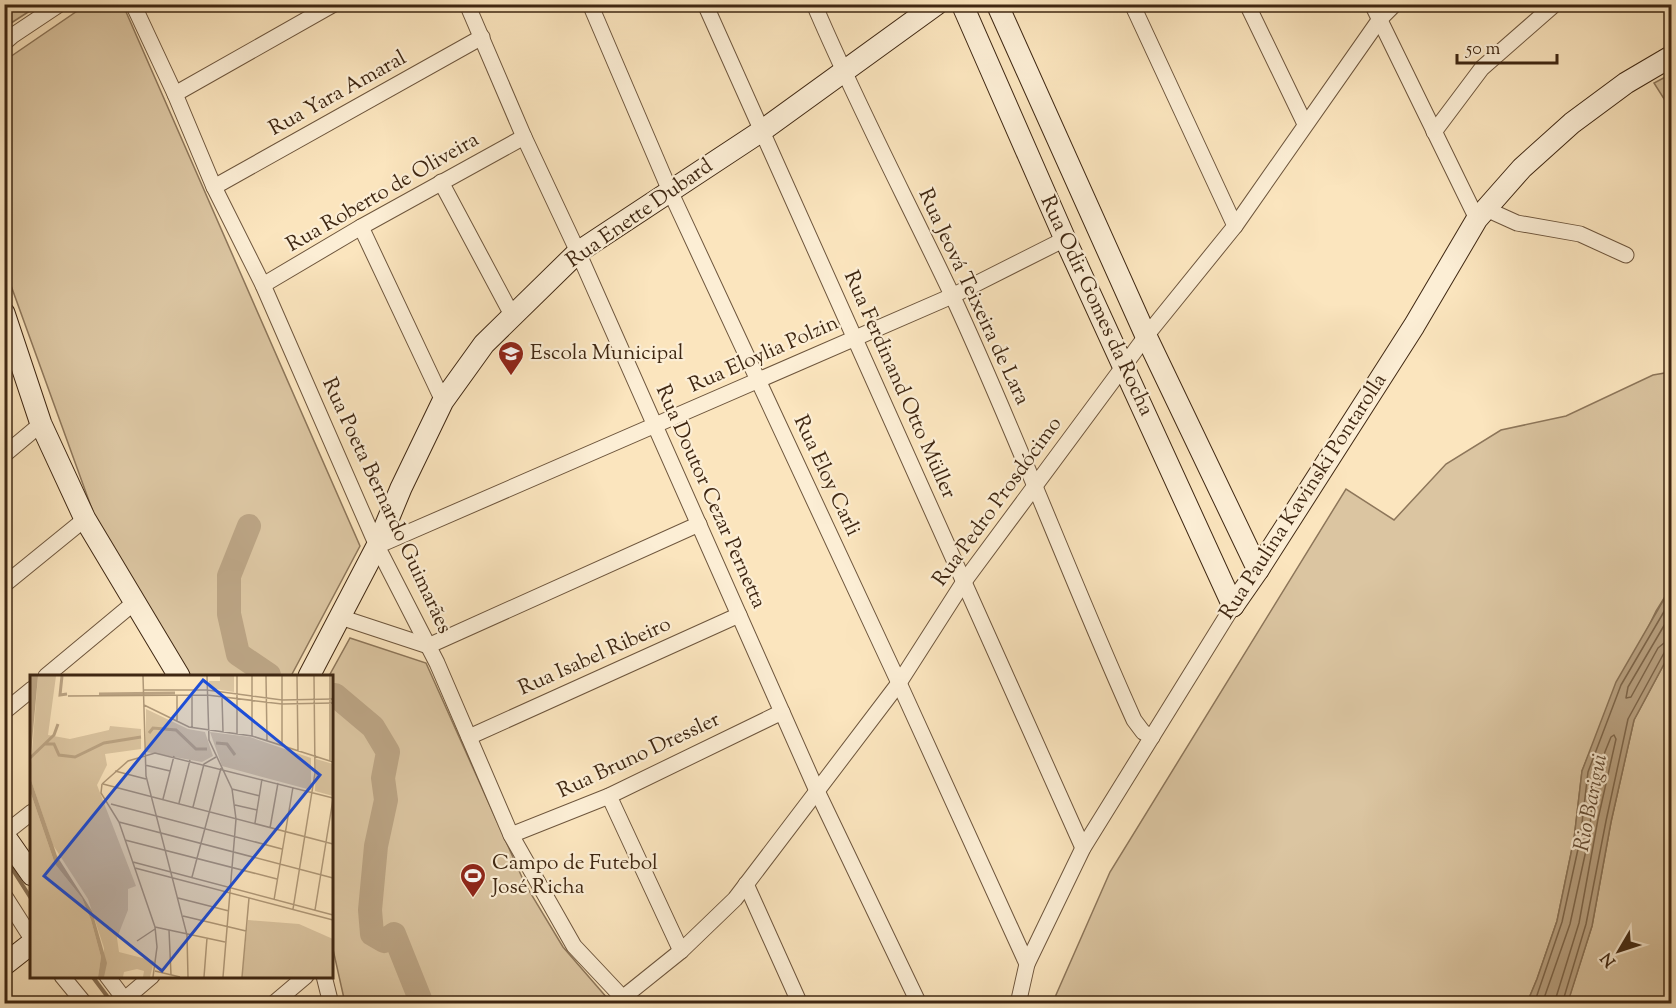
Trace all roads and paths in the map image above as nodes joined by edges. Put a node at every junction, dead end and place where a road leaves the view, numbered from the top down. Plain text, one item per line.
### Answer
1 (60, 4) edge
2 (133, 4) edge
3 (334, 4) edge
4 (467, 4) edge
5 (590, 4) edge
6 (705, 4) edge
7 (814, 4) edge
8 (937, 4) edge
9 (962, 4) edge
10 (997, 4) edge
11 (1132, 4) edge
12 (1247, 4) edge
13 (1372, 4) edge
14 (1395, 4) edge
15 (1555, 4) edge
16 (1380, 19) junction
17 (482, 37) junction
18 (4, 43) edge
19 (1671, 56) edge
20 (843, 72) junction
21 (175, 94) junction
22 (1305, 124) junction
23 (763, 130) junction
24 (1434, 132) junction
25 (524, 137) junction
26 (441, 182) junction
27 (214, 187) junction
28 (670, 191) junction
29 (1481, 214) junction
30 (1235, 226) junction
31 (361, 227) junction
32 (1065, 239) junction
33 (578, 252) junction
34 (1626, 255) dead end
35 (263, 285) junction
36 (952, 296) junction
37 (512, 315) junction
38 (6, 320) edge
39 (1146, 336) junction
40 (855, 338) junction
41 (1124, 365) junction
42 (758, 381) junction
43 (443, 401) junction
44 (40, 424) junction
45 (655, 426) junction
46 (4, 455) edge
47 (1036, 485) junction
48 (85, 519) junction
49 (699, 524) junction
50 (377, 546) junction
51 (1258, 570) junction
52 (963, 583) junction
53 (4, 585) edge
54 (135, 602) junction
55 (1233, 606) junction
56 (739, 615) junction
57 (340, 617) junction
58 (428, 646) junction
59 (47, 675) edge
60 (178, 675) edge
61 (310, 675) edge
62 (899, 682) junction
63 (30, 691) edge
64 (4, 712) edge
65 (782, 712) junction
66 (469, 737) junction
67 (1152, 737) junction
68 (817, 791) junction
69 (609, 796) junction
70 (30, 814) edge
71 (4, 834) edge
72 (511, 835) junction
73 (1083, 848) junction
74 (30, 872) edge
75 (746, 884) junction
76 (4, 895) edge
77 (30, 938) edge
78 (30, 943) edge
79 (681, 951) junction
80 (1026, 964) junction
81 (4, 965) edge
82 (64, 978) edge
83 (109, 978) edge
84 (150, 978) edge
85 (304, 978) edge
86 (324, 978) edge
87 (126, 1001) edge
88 (624, 1002) edge
89 (85, 1004) edge
90 (273, 1004) edge
91 (330, 1004) edge
92 (800, 1004) edge
93 (919, 1004) edge
94 (1018, 1004) edge

1 - 18 street
2 - 21 street, Rua Poeta Bernardo Guimarães
3 - 21 street
4 - 17 street, Rua Doutor Cezar Pernetta
5 - 28 street, Rua Eloy Carli
6 - 23 street, Rua Ferdinand Otto Müller
7 - 20 street, Rua Jeová Teixeira de Lara
8 - 20 street, Rua Enette Dubard
9 - 32 street, Rua Odir Gomes da Rocha
10 - 39 street, Rua Odir Gomes da Rocha
11 - 30 street
12 - 22 street
13 - 16 street
14 - 16 street, Rua Pedro Prosdócimo
15 - 24 street
16 - 22 street, Rua Pedro Prosdócimo
16 - 24 street
17 - 25 street, Rua Doutor Cezar Pernetta
17 - 27 street, Rua Yara Amaral
19 - 29 street, Rua Paulina Kavinski Pontarolla
20 - 23 street, Rua Enette Dubard
20 - 36 street, Rua Jeová Teixeira de Lara
21 - 27 street, Rua Poeta Bernardo Guimarães
22 - 30 street, Rua Pedro Prosdócimo
23 - 28 street, Rua Enette Dubard
23 - 40 street, Rua Ferdinand Otto Müller
24 - 29 street
25 - 26 street, Rua Roberto de Oliveira
25 - 33 street, Rua Doutor Cezar Pernetta
26 - 31 street, Rua Roberto de Oliveira
26 - 37 street
27 - 35 street, Rua Poeta Bernardo Guimarães
28 - 33 street, Rua Enette Dubard
28 - 42 street, Rua Eloy Carli
29 - 34 street
29 - 51 street, Rua Paulina Kavinski Pontarolla
30 - 39 street, Rua Pedro Prosdócimo
31 - 35 street, Rua Roberto de Oliveira
31 - 43 street
32 - 36 street, Rua Eloylia Polzin
32 - 41 street, Rua Odir Gomes da Rocha
33 - 37 street, Rua Enette Dubard
33 - 45 street, Rua Doutor Cezar Pernetta
35 - 50 street, Rua Poeta Bernardo Guimarães
36 - 40 street, Rua Eloylia Polzin
36 - 47 street, Rua Jeová Teixeira de Lara
37 - 43 street, Rua Enette Dubard
38 - 44 street
39 - 41 street, Rua Pedro Prosdócimo
39 - 51 street, Rua Odir Gomes da Rocha
40 - 42 street, Rua Eloylia Polzin
40 - 52 street, Rua Ferdinand Otto Müller
41 - 47 street, Rua Pedro Prosdócimo
41 - 55 street, Rua Odir Gomes da Rocha
42 - 45 street, Rua Eloylia Polzin
42 - 62 street, Rua Eloy Carli
43 - 50 street, Rua Enette Dubard
44 - 46 street
44 - 48 street
45 - 49 street, Rua Doutor Cezar Pernetta
45 - 50 street, Rua Eloylia Polzin
47 - 52 street, Rua Pedro Prosdócimo
47 - 67 street, Rua Jeová Teixeira de Lara
48 - 53 street
48 - 54 street
49 - 56 street, Rua Doutor Cezar Pernetta
49 - 58 street
50 - 57 street, Rua Enette Dubard
50 - 58 street, Rua Poeta Bernardo Guimarães
51 - 55 street, Rua Paulina Kavinski Pontarolla
52 - 62 street, Rua Pedro Prosdócimo
52 - 73 street, Rua Ferdinand Otto Müller
54 - 59 street
54 - 60 street
55 - 67 street, Rua Paulina Kavinski Pontarolla
56 - 65 street, Rua Doutor Cezar Pernetta
56 - 66 street, Rua Isabel Ribeiro
57 - 58 street
57 - 61 street, Rua Enette Dubard
58 - 66 street, Rua Poeta Bernardo Guimarães
62 - 68 street, Rua Pedro Prosdócimo
62 - 80 street, Rua Eloy Carli
63 - 64 street
65 - 68 street, Rua Doutor Cezar Pernetta
65 - 69 street, Rua Bruno Dressler
66 - 72 street, Rua Poeta Bernardo Guimarães
67 - 73 street, Rua Paulina Kavinski Pontarolla
68 - 75 street, Rua Pedro Prosdócimo
68 - 93 street, Rua Doutor Cezar Pernetta
69 - 72 street, Rua Bruno Dressler
69 - 79 street
70 - 71 street
71 - 74 street
72 - 88 street, Rua Poeta Bernardo Guimarães
73 - 80 street, Rua Paulina Kavinski Pontarolla
75 - 79 street, Rua Pedro Prosdócimo
75 - 92 street
76 - 77 street
78 - 81 street
79 - 88 street, Rua Pedro Prosdócimo
80 - 94 street, Rua Paulina Kavinski Pontarolla
82 - 89 street
83 - 87 street
84 - 87 street
85 - 90 street
86 - 91 street

